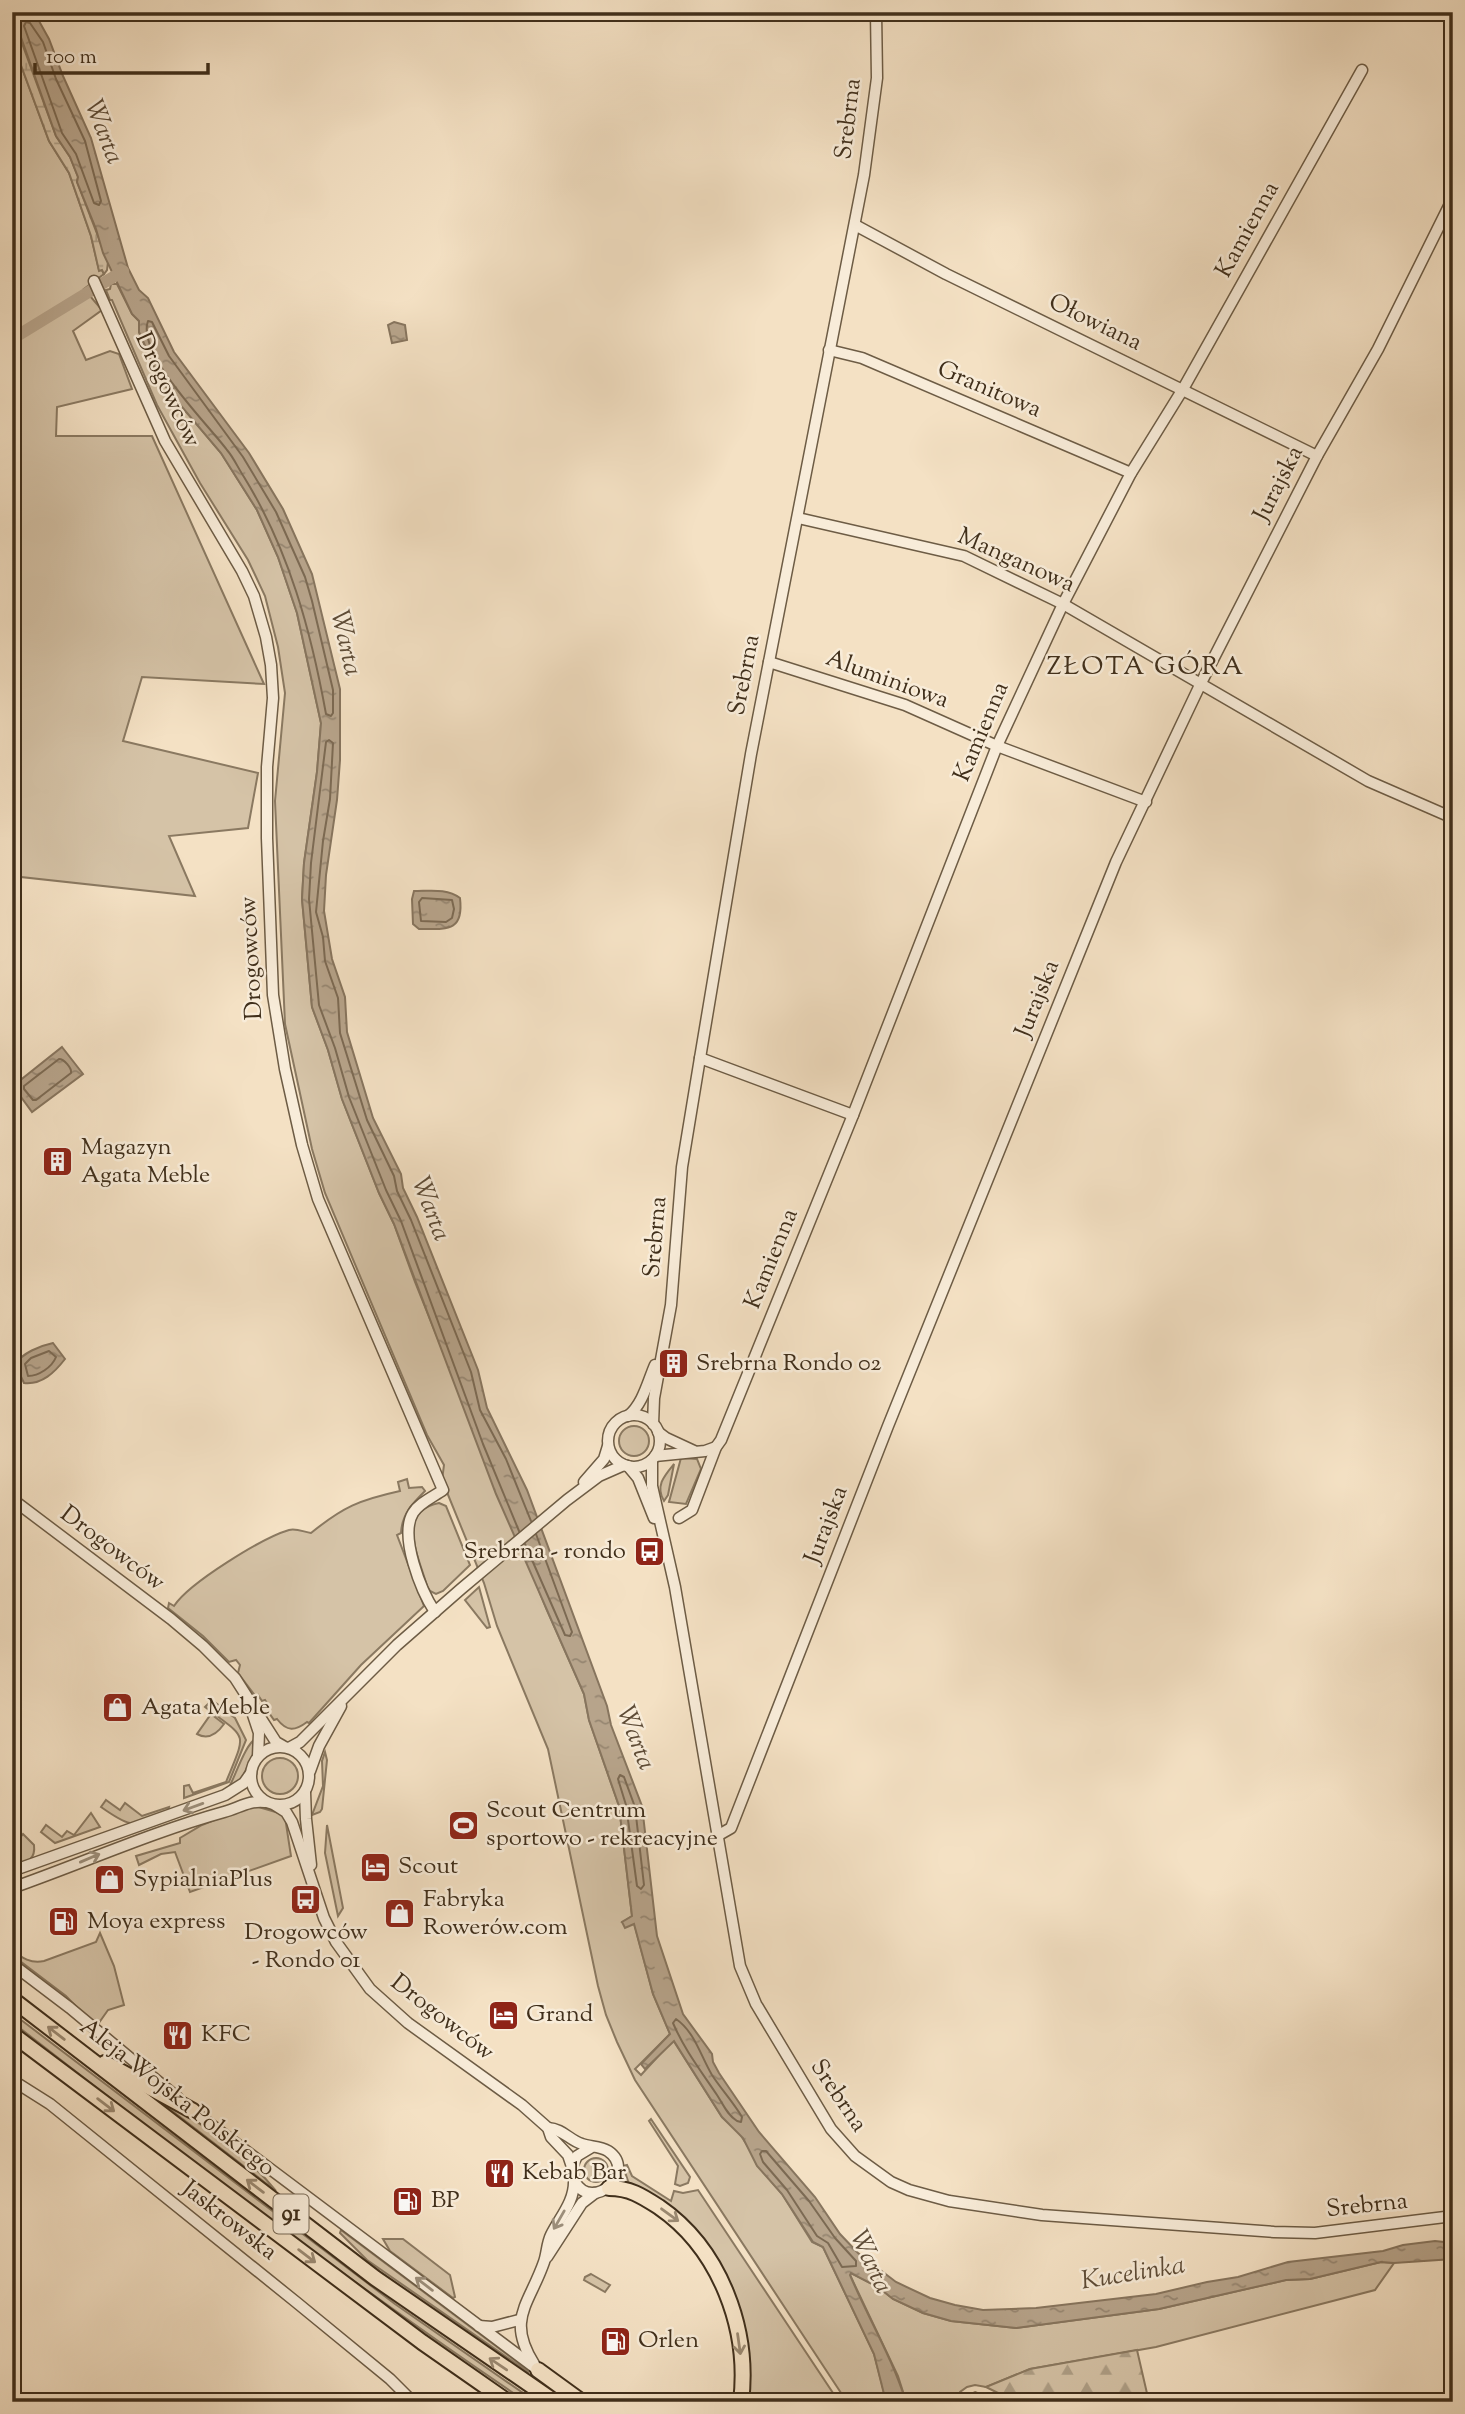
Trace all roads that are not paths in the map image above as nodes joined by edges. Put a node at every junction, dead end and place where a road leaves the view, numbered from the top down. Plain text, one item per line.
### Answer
1 (876, 12) edge
2 (1362, 70) dead end
3 (1453, 198) edge
4 (855, 225) junction
5 (97, 285) dead end
6 (830, 350) junction
7 (1182, 389) junction
8 (1317, 456) junction
9 (1131, 473) junction
10 (798, 518) junction
11 (1063, 604) junction
12 (769, 662) junction
13 (1201, 682) junction
14 (997, 746) junction
15 (1146, 802) junction
16 (1453, 818) edge
17 (700, 1058) junction
18 (853, 1115) junction
19 (662, 1348) junction
20 (628, 1416) junction
21 (655, 1427) junction
22 (608, 1444) junction
23 (716, 1447) junction
24 (698, 1452) junction
25 (653, 1458) junction
26 (626, 1466) junction
27 (12, 1499) edge
28 (566, 1500) junction
29 (679, 1518) dead end
30 (665, 1548) junction
31 (435, 1612) junction
32 (245, 1692) junction
33 (347, 1696) junction
34 (286, 1747) junction
35 (257, 1757) junction
36 (310, 1772) junction
37 (250, 1773) junction
38 (305, 1792) junction
39 (270, 1804) junction
40 (717, 1836) junction
41 (12, 1871) edge
42 (313, 1886) junction
43 (12, 1888) edge
44 (12, 1964) edge
45 (12, 1999) edge
46 (12, 2034) edge
47 (76, 2049) junction
48 (12, 2080) edge
49 (193, 2111) junction
50 (548, 2128) junction
51 (592, 2147) junction
52 (572, 2167) junction
53 (575, 2180) junction
54 (602, 2191) junction
55 (1453, 2216) edge
56 (544, 2260) junction
57 (519, 2320) junction
58 (478, 2325) junction
59 (538, 2370) junction
60 (413, 2402) edge
61 (508, 2402) edge
62 (555, 2402) edge
63 (582, 2402) edge
64 (741, 2402) edge

1 - 4 street, Srebrna
2 - 7 street, Kamienna
3 - 8 street, Jurajska
4 - 6 street, Srebrna
4 - 7 street, Ołowiana
5 - 31 street, Drogowców
6 - 9 street, Granitowa
6 - 10 street, Srebrna
7 - 8 street, Ołowiana
7 - 9 street, Kamienna
8 - 13 street, Jurajska
9 - 11 street, Kamienna
10 - 11 street, Manganowa
10 - 12 street, Srebrna
11 - 13 street, Manganowa
11 - 14 street, Kamienna
12 - 14 street, Aluminiowa
12 - 17 street, Srebrna
13 - 15 street, Jurajska
13 - 16 street, Manganowa
14 - 15 street, Aluminiowa
14 - 18 street, Kamienna
15 - 40 street, Jurajska
17 - 18 street
17 - 19 street, Srebrna
18 - 23 street, Kamienna
19 - 20 street, Srebrna
19 - 21 street, Srebrna
20 - 21 street
20 - 22 street
21 - 24 street
21 - 25 street
22 - 26 street
22 - 28 street
23 - 24 street
23 - 29 street, Kamienna
24 - 25 street
25 - 26 street
25 - 30 street, Srebrna
26 - 28 street
26 - 30 street, Srebrna
27 - 32 street, Drogowców
28 - 31 street
30 - 40 street, Srebrna
31 - 33 street
32 - 34 street, Drogowców
32 - 35 street, Drogowców
33 - 34 street
33 - 36 street
34 - 35 street
34 - 36 street
35 - 37 street
36 - 38 street
37 - 39 street
37 -> 41 street
38 - 39 street
38 - 42 street, Drogowców
39 - 42 street, Drogowców
43 -> 39 street
40 - 55 street, Srebrna
42 - 50 street, Drogowców
44 - 49 street
47 -> 45 main road, Aleja Wojska Polskiego / 91
46 -> 61 main road, Aleja Wojska Polskiego / 91
47 - 49 main road
62 -> 47 main road, Aleja Wojska Polskiego / 91
48 - 60 street, Jaskrowska
58 -> 49 street
50 - 51 street, Drogowców
50 - 52 street, Drogowców
51 - 52 street
51 - 54 street
52 - 53 street
53 - 54 street
53 -> 56 street
54 - 56 street
54 -> 64 main road
56 - 57 street
57 - 58 street
57 - 59 street
58 - 59 street
59 - 63 main road

